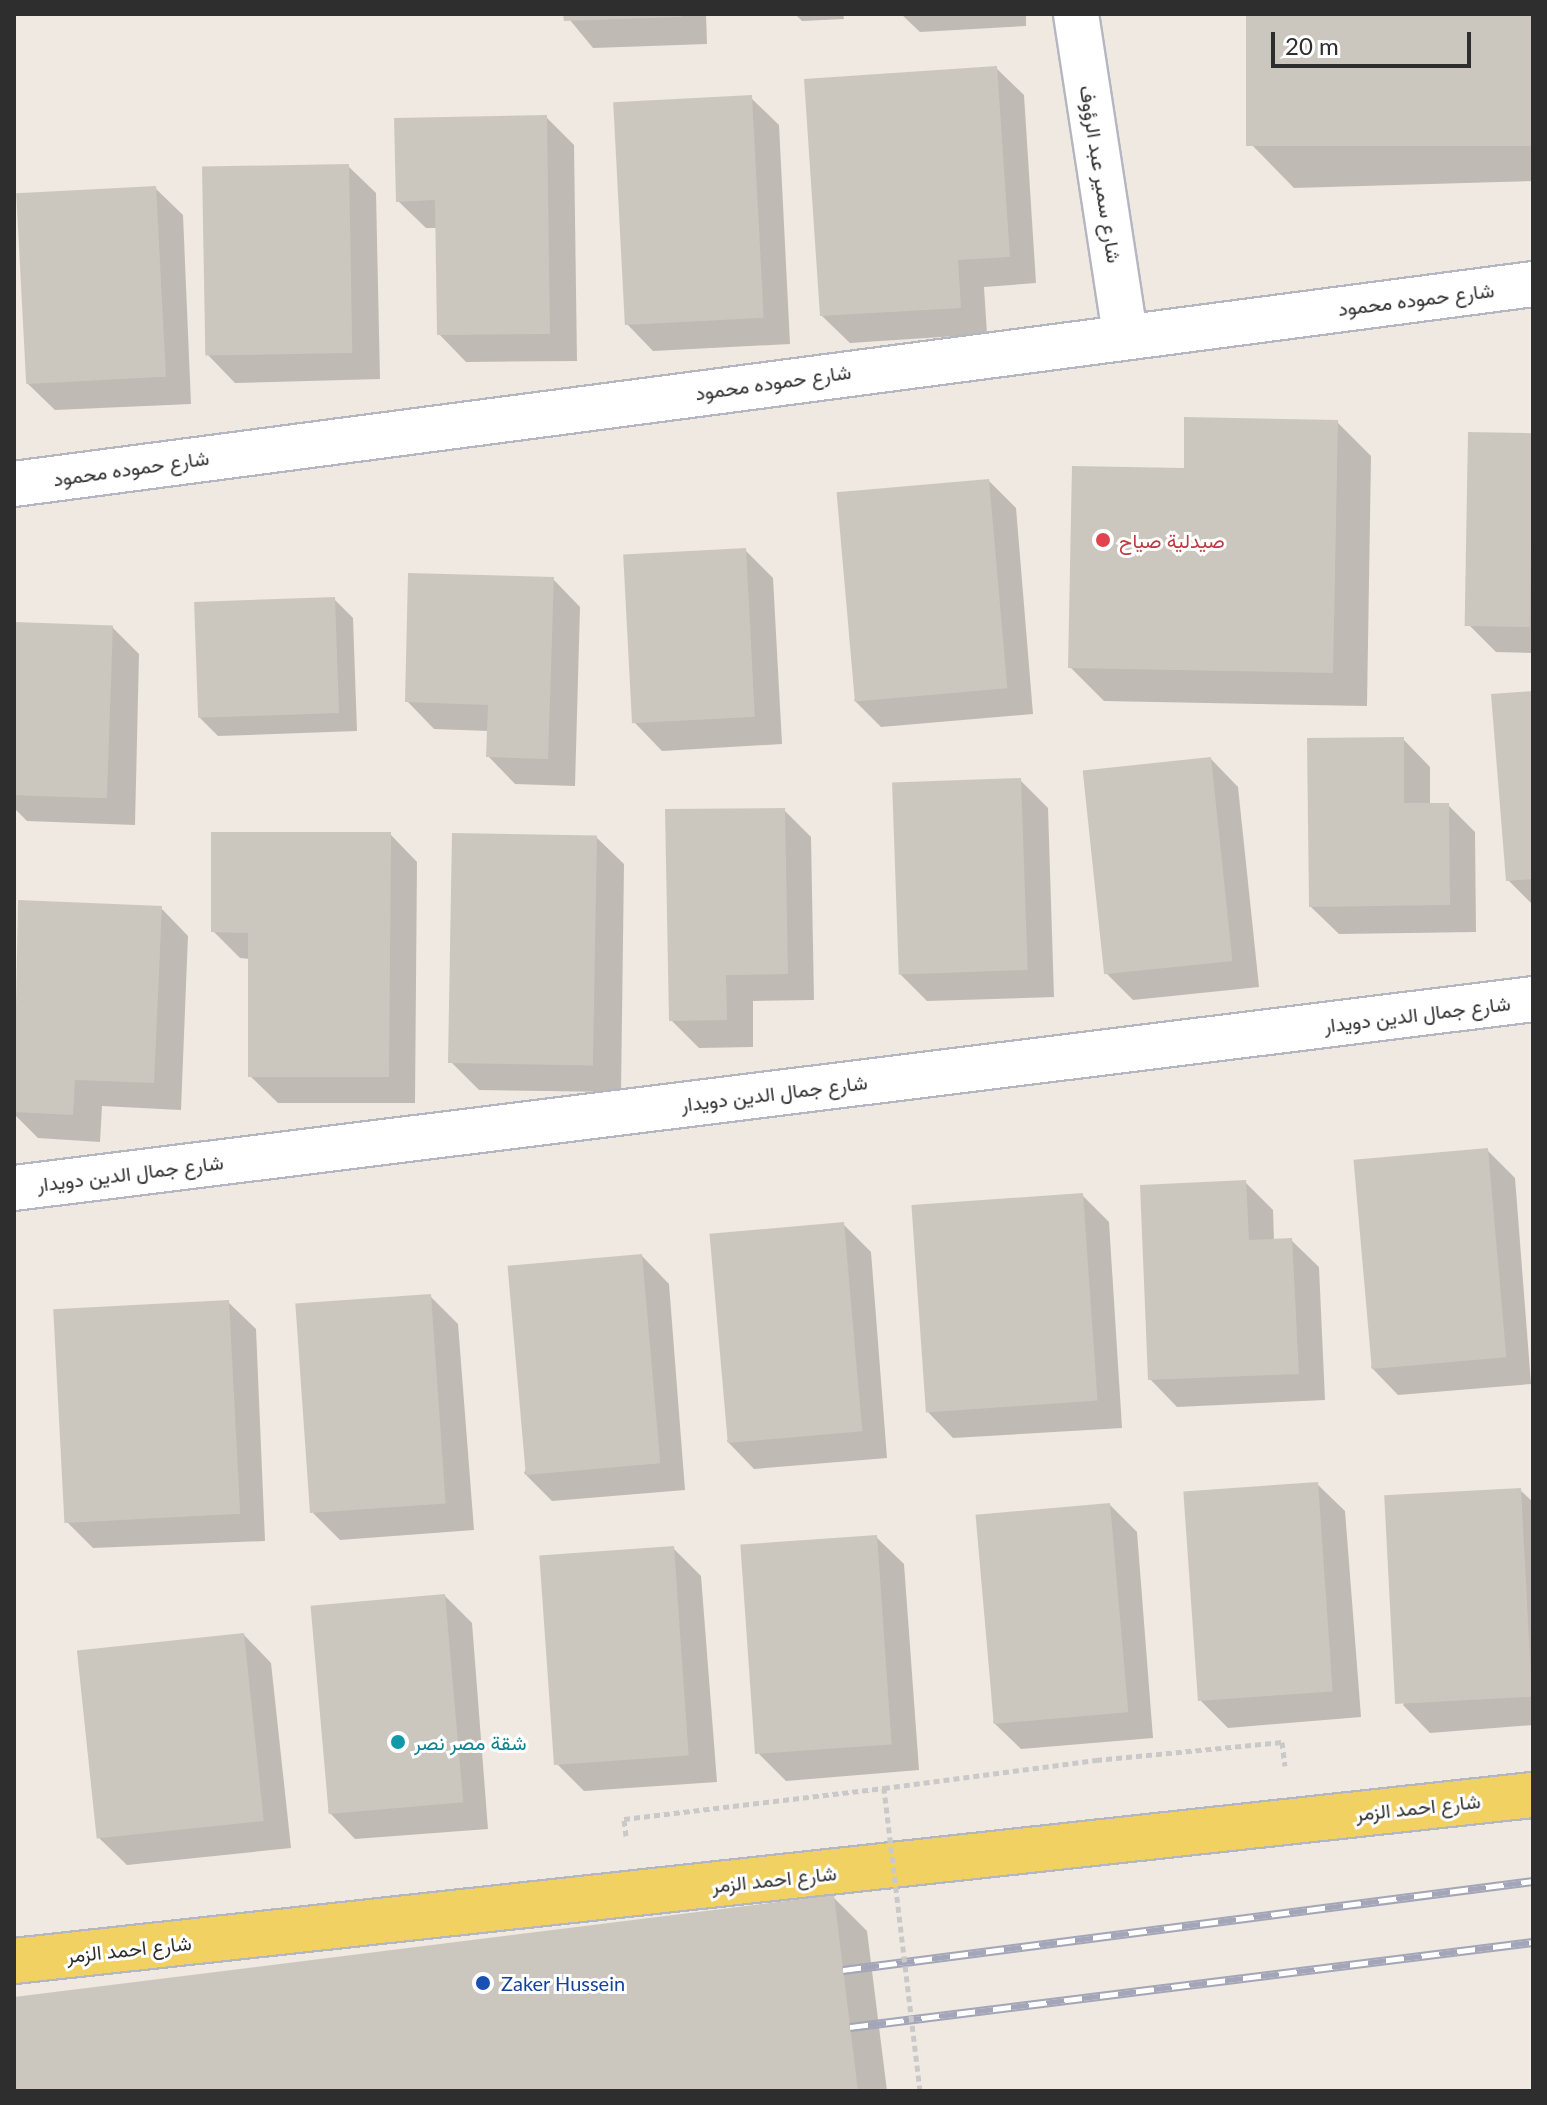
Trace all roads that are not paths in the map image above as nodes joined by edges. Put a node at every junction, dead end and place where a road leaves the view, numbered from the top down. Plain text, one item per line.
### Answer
1 (1076, 14) edge
2 (1533, 284) edge
3 (1125, 334) junction
4 (14, 484) edge
5 (1533, 999) edge
6 (14, 1188) edge
7 (1533, 1795) edge
8 (14, 1961) edge

1 - 3 street, شارع سمير عبد الرؤوف
2 - 3 street, شارع حموده محمود
3 - 4 street, شارع حموده محمود
5 - 6 street, شارع جمال الدين دويدار
7 - 8 main road, شارع احمد الزمر

